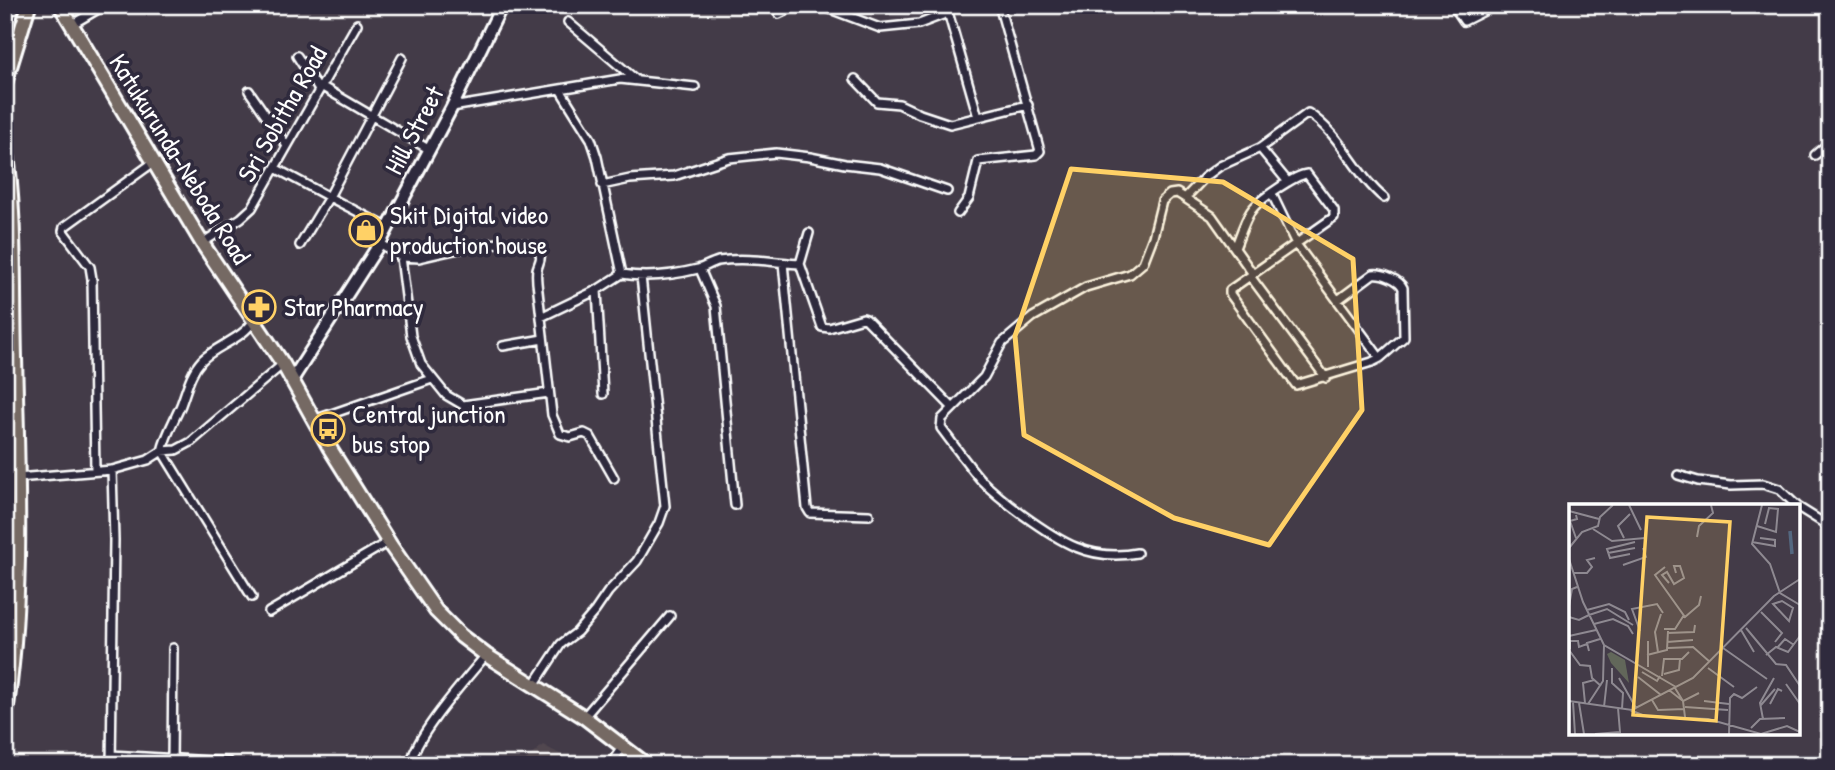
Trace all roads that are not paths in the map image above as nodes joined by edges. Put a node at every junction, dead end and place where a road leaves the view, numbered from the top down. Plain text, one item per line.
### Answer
1 (29, 5) edge
2 (60, 5) edge
3 (105, 5) edge
4 (502, 5) edge
5 (797, 5) edge
6 (819, 5) edge
7 (999, 5) edge
8 (1453, 5) edge
9 (1496, 5) edge
10 (947, 9) edge
11 (779, 14) dead end
12 (568, 22) dead end
13 (71, 24) junction
14 (357, 24) dead end
15 (297, 56) dead end
16 (402, 58) dead end
17 (855, 79) dead end
18 (635, 80) junction
19 (5, 83) edge
20 (695, 87) dead end
21 (320, 88) junction
22 (250, 91) dead end
23 (561, 91) junction
24 (1028, 105) junction
25 (452, 107) junction
26 (978, 117) junction
27 (372, 118) junction
28 (5, 139) edge
29 (1830, 142) edge
30 (287, 146) junction
31 (1260, 148) junction
32 (430, 150) junction
33 (1815, 155) dead end
34 (7, 158) edge
35 (154, 162) junction
36 (275, 168) junction
37 (1289, 181) junction
38 (602, 186) junction
39 (947, 191) dead end
40 (1272, 194) junction
41 (329, 197) junction
42 (1185, 198) junction
43 (1384, 198) dead end
44 (958, 213) dead end
45 (387, 228) junction
46 (809, 233) dead end
47 (202, 243) junction
48 (380, 243) junction
49 (1296, 244) junction
50 (300, 245) dead end
51 (1235, 248) junction
52 (401, 257) junction
53 (783, 263) junction
54 (800, 264) junction
55 (700, 269) junction
56 (622, 274) junction
57 (1252, 275) junction
58 (641, 276) junction
59 (597, 290) junction
60 (1338, 300) junction
61 (541, 317) junction
62 (254, 320) junction
63 (10, 329) edge
64 (543, 339) junction
65 (503, 346) dead end
66 (1380, 358) junction
67 (283, 365) junction
68 (1326, 377) junction
69 (432, 379) junction
70 (292, 380) junction
71 (549, 393) junction
72 (603, 394) dead end
73 (953, 408) junction
74 (314, 420) junction
75 (11, 445) edge
76 (162, 450) junction
77 (112, 470) junction
78 (95, 471) junction
79 (1678, 475) dead end
80 (17, 478) junction
81 (614, 478) dead end
82 (1796, 504) edge
83 (735, 505) dead end
84 (1800, 507) edge
85 (869, 515) dead end
86 (1830, 527) edge
87 (388, 542) junction
88 (1138, 553) dead end
89 (11, 559) edge
90 (252, 597) dead end
91 (10, 598) edge
92 (269, 612) dead end
93 (670, 616) dead end
94 (173, 648) dead end
95 (486, 655) junction
96 (534, 685) junction
97 (8, 689) edge
98 (584, 717) junction
99 (5, 719) edge
100 (624, 746) junction
101 (111, 755) junction
102 (172, 761) edge
103 (111, 765) edge
104 (231, 765) edge
105 (411, 765) edge
106 (610, 765) edge
107 (647, 765) edge

1 - 19 main road
2 - 13 main road, Katukurunda-Neboda Road
3 - 13 street
4 - 25 main road, Hill Street
5 - 11 street
6 - 10 street
7 - 24 street
8 - 9 street
10 - 26 street
12 - 18 street
13 - 35 main road, Katukurunda-Neboda Road
14 - 21 street, Sri Sobitha Road
15 - 21 street
16 - 27 street
17 - 26 street
18 - 20 street
18 - 23 street
21 - 27 street
21 - 30 street, Sri Sobitha Road
22 - 30 street
23 - 25 street
23 - 38 street
24 - 26 street
24 - 44 street
25 - 32 main road, Hill Street
27 - 32 street
27 - 41 street
28 - 34 main road
29 - 33 street
30 - 36 street, Sri Sobitha Road
31 - 37 street
31 - 42 street
31 - 43 street
32 - 45 main road, Hill Street
34 - 63 main road
35 - 47 main road, Katukurunda-Neboda Road
35 - 78 street
36 - 41 street
36 - 47 street, Sri Sobitha Road
37 - 40 street
37 - 49 street
38 - 39 street
38 - 56 street
40 - 49 street
40 - 51 street
41 - 45 street
41 - 50 street
42 - 51 street
42 - 73 street
45 - 48 main road, Hill Street
46 - 54 street
47 - 62 main road, Katukurunda-Neboda Road
48 - 52 street
48 - 70 main road, Hill Street
49 - 57 street
49 - 60 street
51 - 57 street
52 - 61 street
52 - 69 street
53 - 54 street
53 - 55 street
53 - 85 street
54 - 73 street
55 - 58 street
55 - 83 street
56 - 58 street
56 - 59 street
57 - 68 street
57 - 68 street
58 - 96 street
59 - 61 street
59 - 72 street
60 - 66 street
60 - 66 street
61 - 64 street
62 - 67 main road, Katukurunda-Neboda Road
62 - 76 street
63 - 75 main road
64 - 65 street
64 - 71 street
66 - 68 street
67 - 70 main road, Katukurunda-Neboda Road
67 - 76 street
69 - 71 street
69 - 74 street
70 - 74 main road, Katukurunda-Neboda Road
71 - 81 street
73 - 88 street
74 - 87 main road, Katukurunda-Neboda Road
75 - 80 main road
76 - 77 street
76 - 90 street
77 - 78 street
77 - 101 street
78 - 80 street
79 - 82 street
80 - 89 main road
84 - 86 street
87 - 92 street
87 - 95 main road, Katukurunda-Neboda Road
89 - 91 main road
91 - 97 main road
93 - 98 street
94 - 102 street
95 - 96 main road, Katukurunda-Neboda Road
95 - 105 street
96 - 98 main road, Katukurunda-Neboda Road
97 - 99 main road
98 - 100 main road, Katukurunda-Neboda Road
100 - 106 street
100 - 107 main road, Katukurunda-Neboda Road
101 - 102 street
101 - 103 street
102 - 104 street

